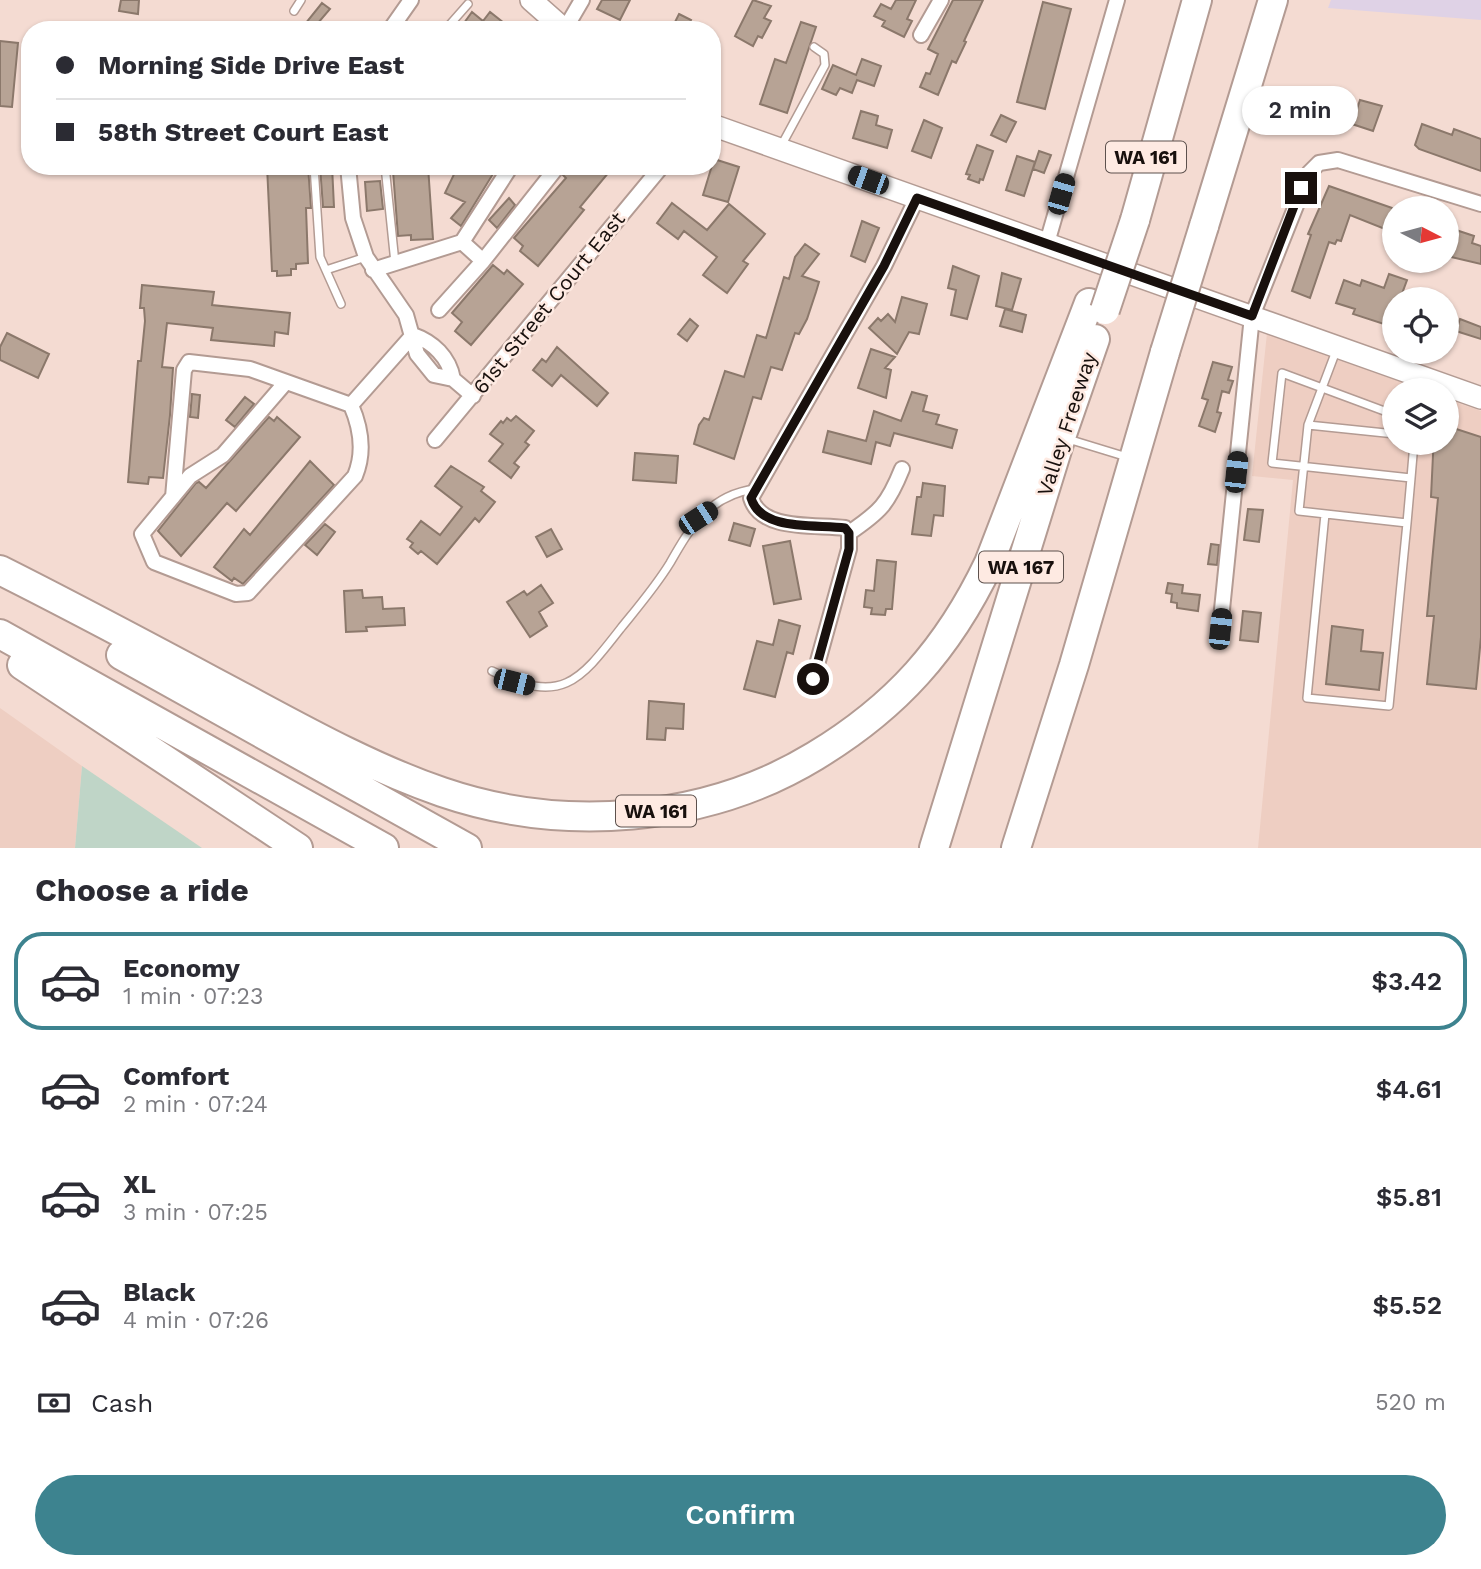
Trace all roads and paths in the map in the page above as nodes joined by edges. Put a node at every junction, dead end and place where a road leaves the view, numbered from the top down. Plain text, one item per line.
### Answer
1 (301, 0) edge
2 (411, 0) edge
3 (531, 0) edge
4 (582, 0) edge
5 (941, 0) edge
6 (1117, 0) edge
7 (1197, 0) edge
8 (1273, 0) edge
9 (468, 4) dead end
10 (294, 11) dead end
11 (396, 21) edge
12 (453, 21) edge
13 (556, 21) edge
14 (570, 21) edge
15 (921, 34) dead end
16 (814, 47) dead end
17 (721, 128) edge
18 (779, 149) junction
19 (315, 175) edge
20 (349, 175) edge
21 (386, 175) edge
22 (505, 175) edge
23 (549, 175) edge
24 (655, 175) edge
25 (917, 198) junction
26 (1481, 204) edge
27 (462, 242) junction
28 (1047, 243) junction
29 (483, 261) junction
30 (395, 263) junction
31 (369, 264) junction
32 (326, 270) junction
33 (341, 303) dead end
34 (1098, 307) junction
35 (439, 310) dead end
36 (1252, 316) junction
37 (413, 335) junction
38 (1338, 347) junction
39 (438, 351) junction
40 (423, 362) junction
41 (453, 379) junction
42 (286, 382) junction
43 (1322, 388) junction
44 (473, 396) junction
45 (1481, 398) edge
46 (351, 405) junction
47 (1382, 410) edge
48 (1308, 425) junction
49 (1382, 433) edge
50 (1060, 437) junction
51 (435, 440) dead end
52 (1413, 455) edge
53 (1132, 458) junction
54 (1304, 467) junction
55 (902, 469) dead end
56 (1410, 478) junction
57 (755, 489) junction
58 (173, 496) junction
59 (1325, 514) junction
60 (1407, 523) junction
61 (849, 533) junction
62 (0, 570) edge
63 (0, 585) edge
64 (1220, 629) dead end
65 (0, 634) edge
66 (0, 650) edge
67 (492, 671) dead end
68 (813, 679) dead end
69 (298, 848) edge
70 (384, 848) edge
71 (467, 848) edge
72 (934, 848) edge
73 (1017, 848) edge

1 - 10 lane
2 - 11 street
3 - 13 street
4 - 14 street
5 - 15 street
6 - 28 street
7 - 34 highway, Valley Freeway / WA 167, bridge
8 - 53 highway, bridge
9 - 12 lane
16 - 18 lane
17 - 18 street
18 - 25 street
19 - 32 lane
20 - 31 street
21 - 30 lane
22 - 27 street
23 - 29 street
24 - 44 street, 61st Street Court East
25 - 28 street
25 - 57 street
26 - 36 street
27 - 29 street
27 - 30 street
28 - 36 street
29 - 35 street
30 - 31 street
31 - 32 lane
31 - 37 street
32 - 33 lane
34 - 50 highway, Valley Freeway / WA 167
34 - 62 highway, WA 161
36 - 38 street
36 - 64 street
37 - 39 street
37 - 40 street
37 - 46 street
38 - 43 lane
38 - 45 street
39 - 40 lane
39 - 41 street
40 - 41 street
41 - 44 street
42 - 46 street
42 - 58 street
42 - 58 street
43 - 47 lane
43 - 48 lane
43 - 54 lane
44 - 51 street, 61st Street Court East
46 - 58 street
48 - 49 lane
48 - 54 lane
50 - 53 lane
50 - 72 highway, Valley Freeway / WA 167
52 - 56 lane
53 - 73 highway
54 - 56 lane
54 - 59 lane
55 - 61 street
56 - 60 lane
57 - 61 street
57 - 67 lane
59 - 60 lane
59 - 60 lane
61 - 68 street
63 - 71 highway
65 - 70 highway
66 - 69 highway

